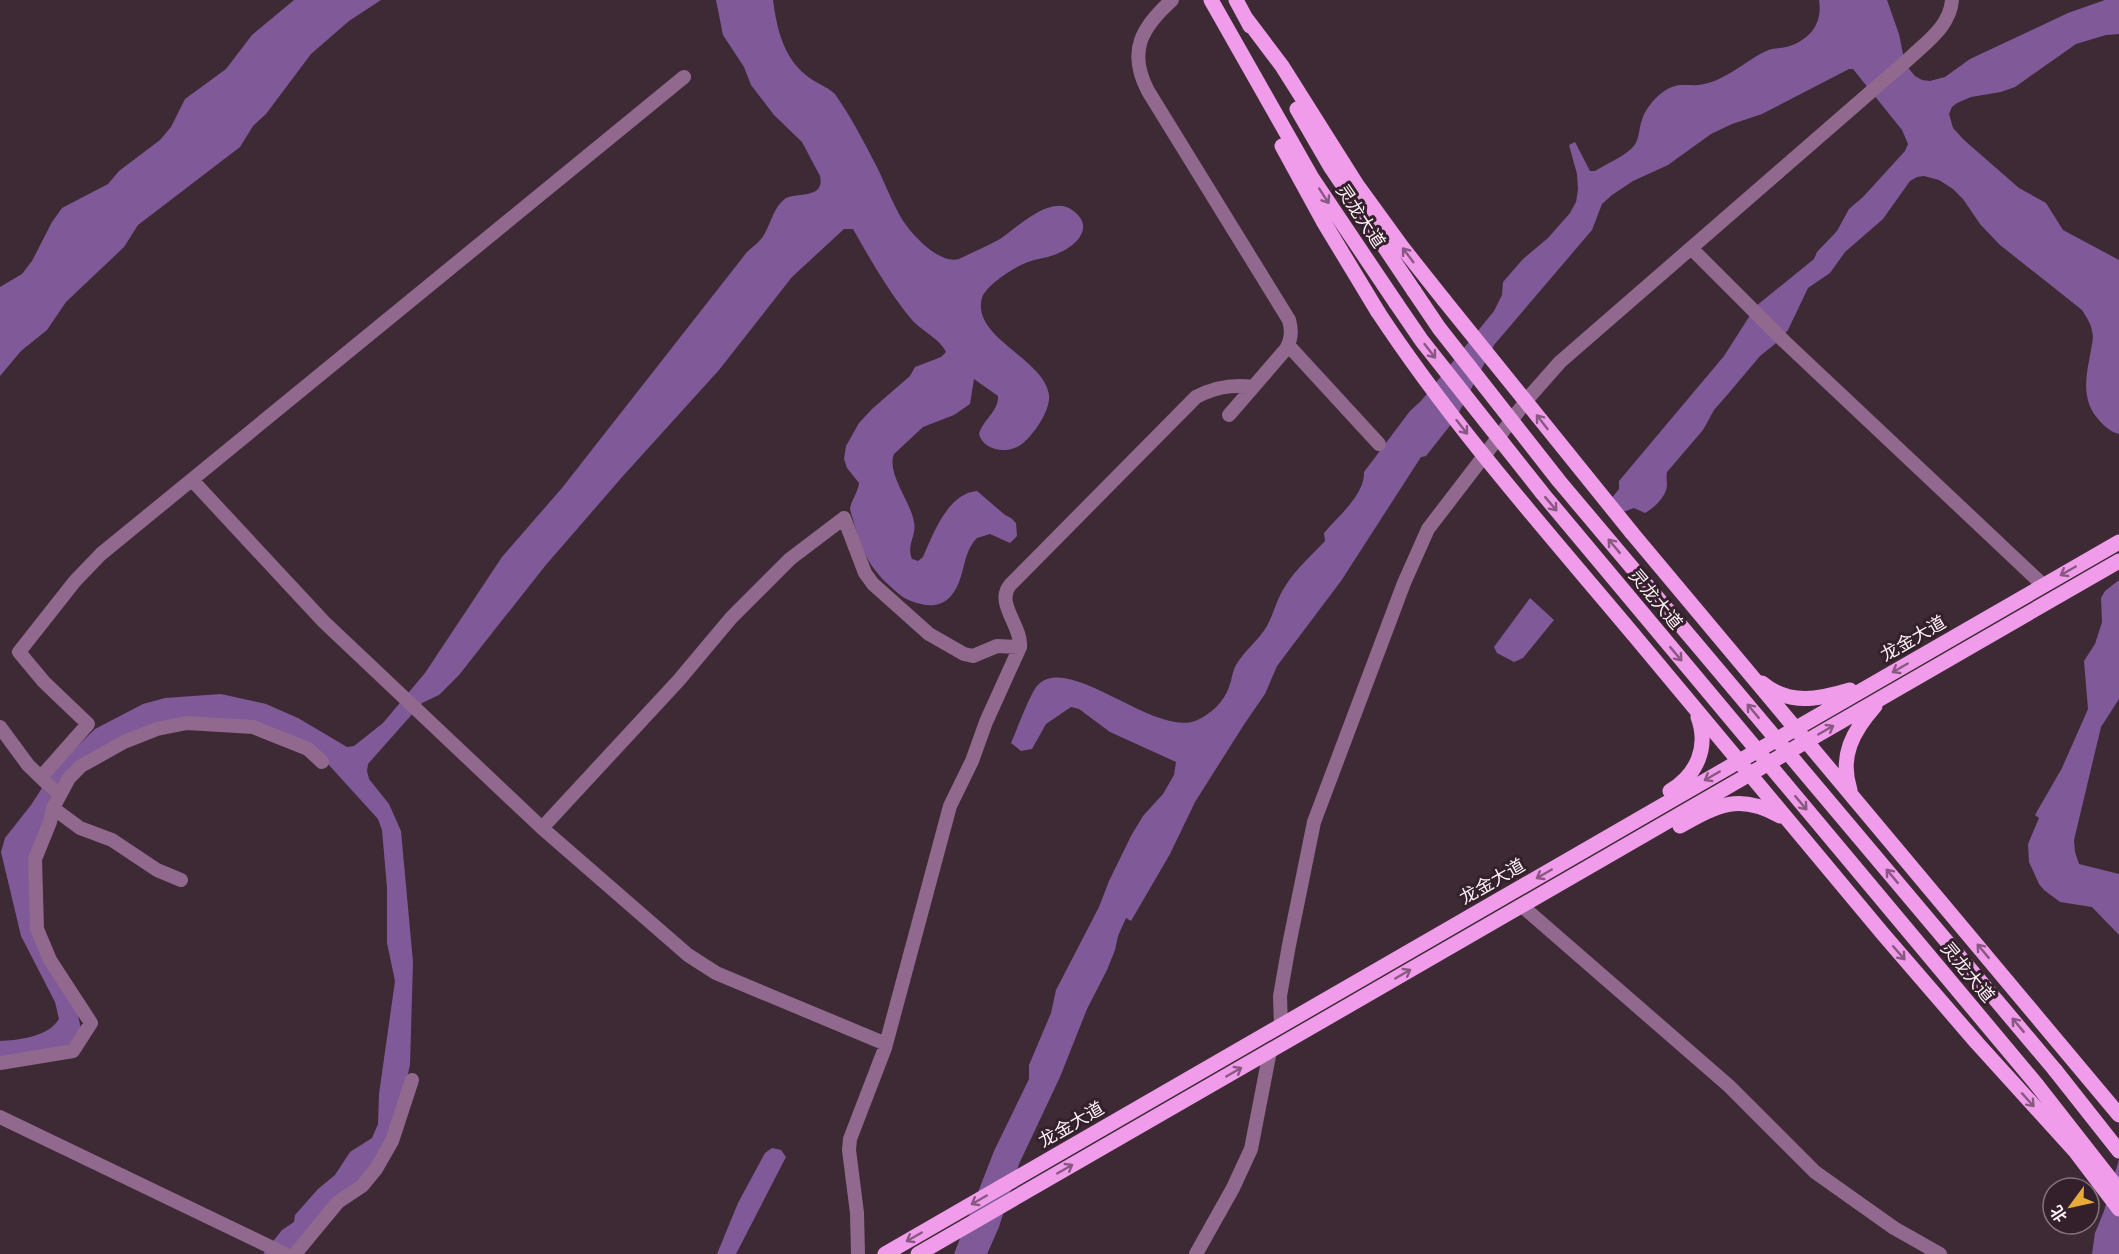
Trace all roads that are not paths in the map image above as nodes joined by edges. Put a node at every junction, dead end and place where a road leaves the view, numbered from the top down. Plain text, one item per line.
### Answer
1 (1172, 0) edge
2 (1236, 0) edge
3 (1952, 0) edge
4 (1213, 4) edge
5 (1245, 17) junction
6 (684, 77) dead end
7 (1692, 249) junction
8 (1288, 345) junction
9 (1253, 387) junction
10 (1229, 415) dead end
11 (1379, 444) dead end
12 (192, 480) junction
13 (2119, 542) edge
14 (2119, 561) edge
15 (2043, 585) junction
16 (1020, 647) junction
17 (1747, 671) junction
18 (1876, 682) junction
19 (1885, 696) junction
20 (1691, 704) junction
21 (0, 727) edge
22 (1796, 728) junction
23 (1806, 741) junction
24 (1739, 761) junction
25 (322, 762) dead end
26 (1749, 774) junction
27 (41, 777) junction
28 (59, 795) junction
29 (1854, 798) junction
30 (53, 808) junction
31 (1790, 822) junction
32 (542, 828) junction
33 (1576, 855) junction
34 (1590, 866) junction
35 (181, 880) dead end
36 (1522, 906) junction
37 (1281, 1026) junction
38 (886, 1044) junction
39 (1270, 1051) junction
40 (0, 1063) edge
41 (412, 1080) dead end
42 (2119, 1115) edge
43 (0, 1117) edge
44 (2119, 1151) edge
45 (2119, 1190) edge
46 (2119, 1209) edge
47 (285, 1254) edge
48 (296, 1254) edge
49 (858, 1254) edge
50 (885, 1254) edge
51 (918, 1254) edge
52 (1196, 1254) edge
53 (1940, 1254) edge

1 - 8 street
2 - 5 main road, 灵龙大道
3 - 7 street
4 -> 20 main road, bridge
4 -> 45 main road, 灵龙大道, bridge
17 -> 5 main road, bridge
44 -> 5 main road, 灵龙大道, bridge
6 - 12 street
7 - 15 street
7 - 37 street
8 - 9 street
8 - 11 street
9 - 10 street
9 - 16 street
12 - 27 street
12 - 32 street
13 -> 15 main road, 龙金大道
14 - 19 main road, 龙金大道
15 -> 18 main road, 龙金大道
16 - 32 street
16 - 38 street
17 - 18 main road
17 - 22 main road
18 - 22 main road, 龙金大道
23 -> 19 main road, 龙金大道
19 - 29 main road
20 - 24 main road
20 - 33 main road
21 - 27 street
22 - 23 main road
22 - 24 main road, 龙金大道
23 - 26 main road, 龙金大道
23 - 29 main road
24 - 26 main road
24 -> 33 main road, 龙金大道
25 - 28 street
26 - 31 main road
26 - 34 main road, 龙金大道
27 - 28 street
28 - 30 street
42 -> 29 main road
30 - 35 street
30 - 40 street
31 - 34 main road
31 -> 46 main road
32 - 38 street
33 -> 37 main road, 龙金大道
34 - 36 main road, 龙金大道
39 -> 36 main road, 龙金大道
36 - 53 street
37 -> 50 main road, 龙金大道
38 - 49 street
51 -> 39 main road, 龙金大道
39 - 52 street
41 - 48 street
43 - 47 street

